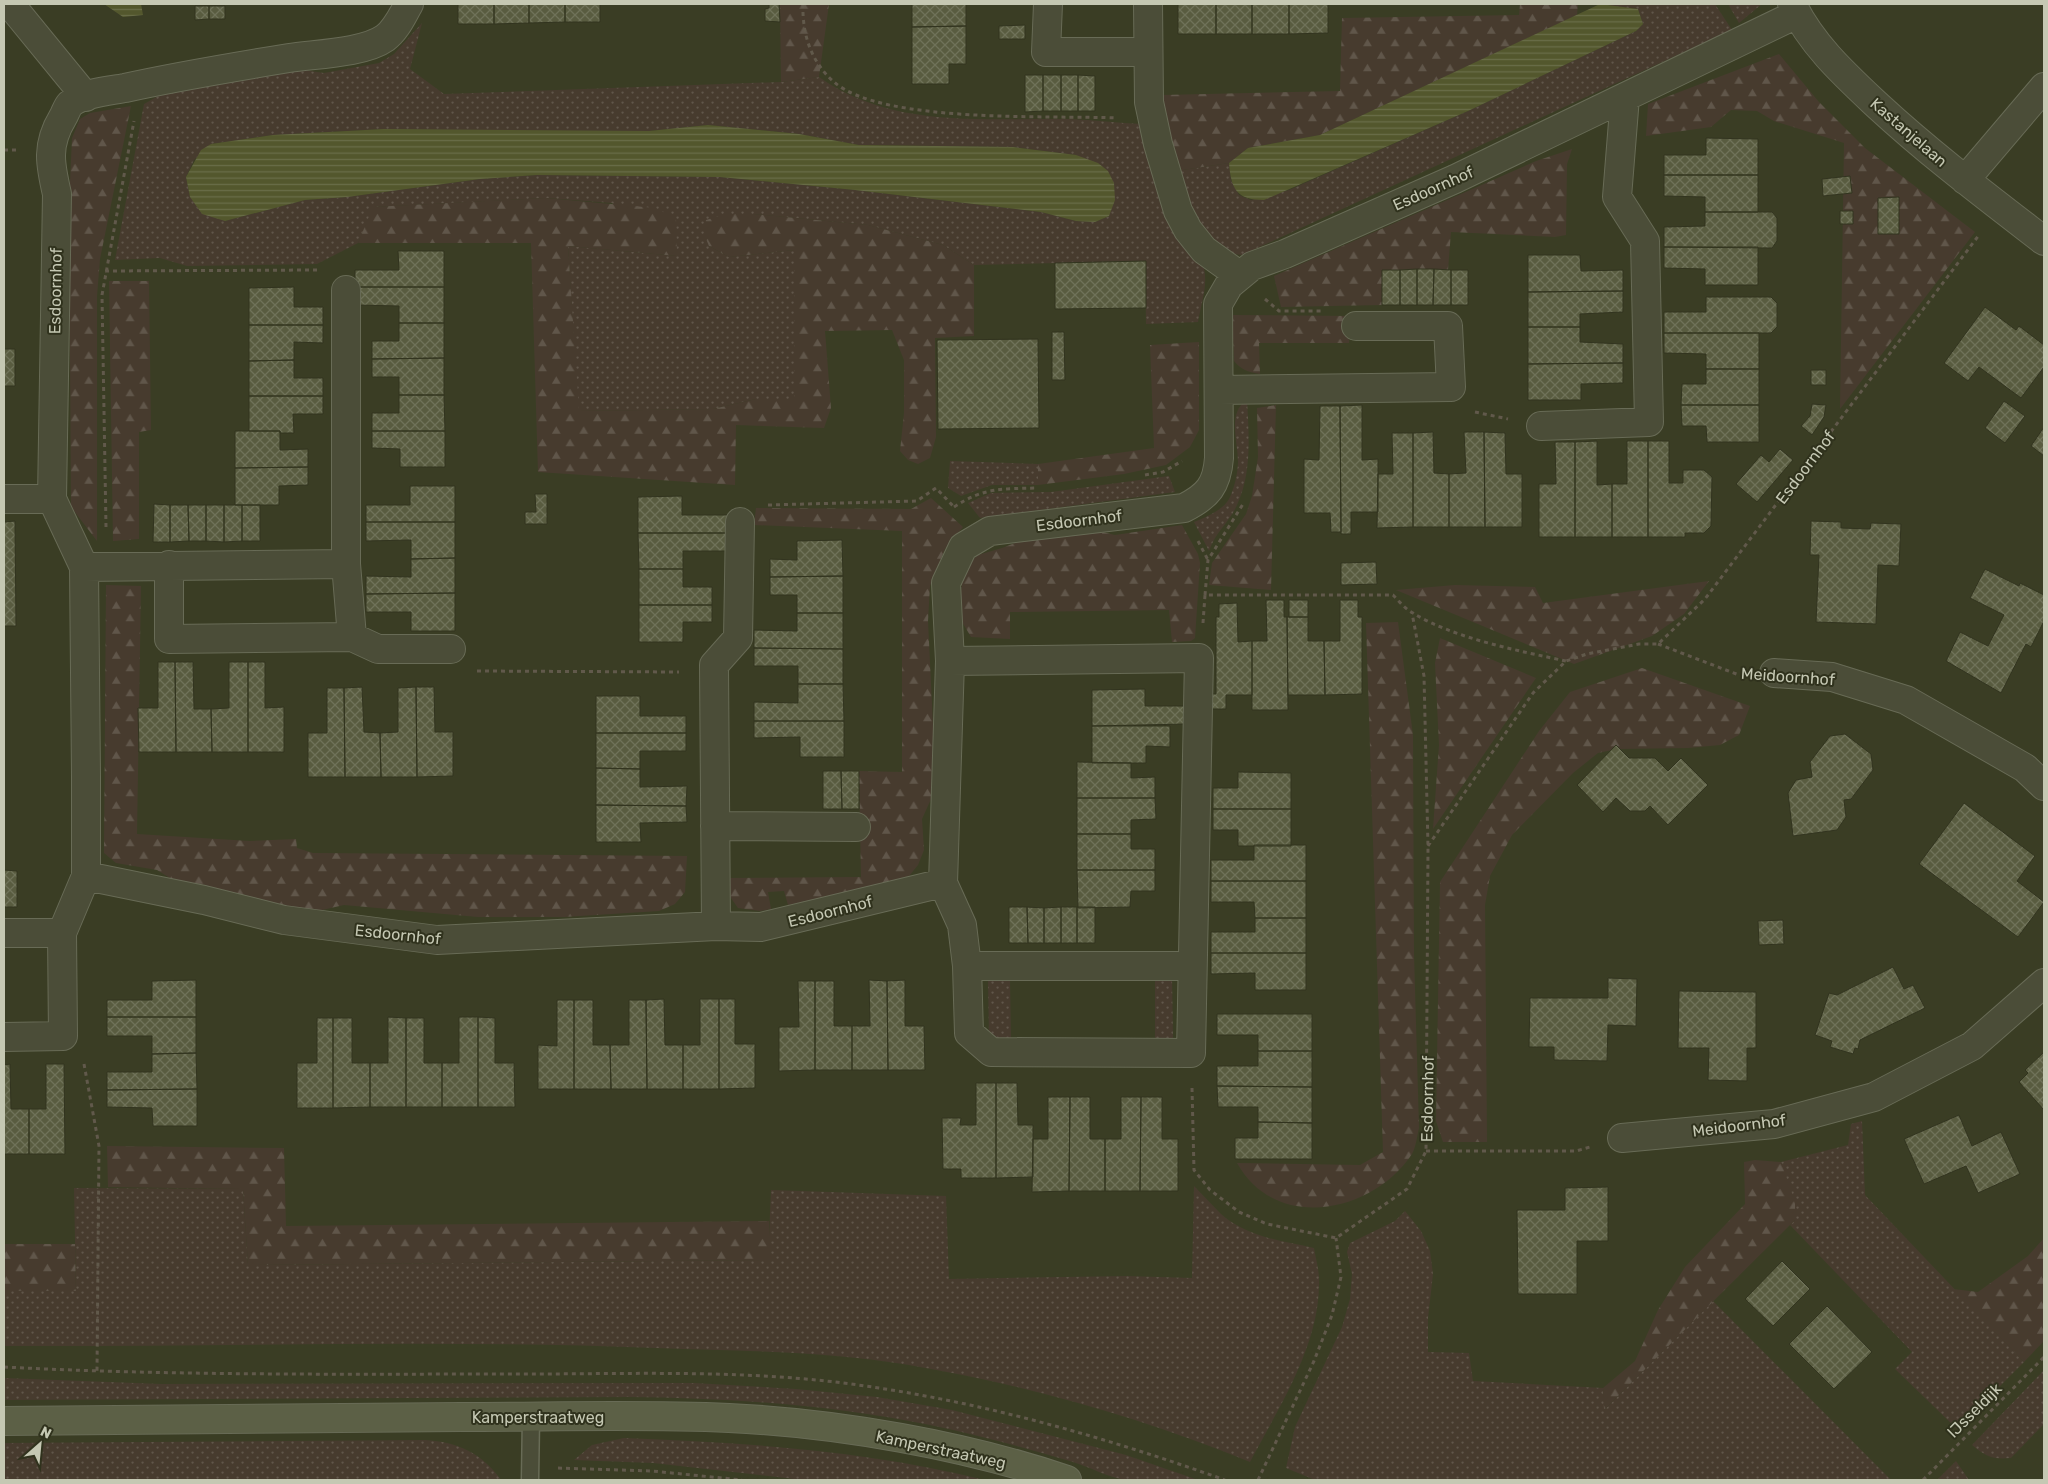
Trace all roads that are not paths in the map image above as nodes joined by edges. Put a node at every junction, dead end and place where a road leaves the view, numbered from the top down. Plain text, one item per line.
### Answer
1 (10, 4) edge
2 (409, 4) edge
3 (1048, 4) edge
4 (1148, 4) edge
5 (1795, 9) edge
6 (1147, 52) junction
7 (2044, 87) edge
8 (86, 97) junction
9 (1625, 97) junction
10 (1965, 180) junction
11 (2044, 241) edge
12 (1239, 275) junction
13 (346, 290) road end
14 (1356, 326) road end
15 (1219, 390) junction
16 (1541, 426) road end
17 (4, 499) edge
18 (52, 499) junction
19 (740, 522) road end
20 (346, 564) junction
21 (169, 565) junction
22 (95, 567) junction
23 (352, 637) junction
24 (451, 649) road end
25 (950, 661) junction
26 (1774, 673) road end
27 (2044, 786) edge
28 (715, 826) junction
29 (856, 827) dead end
30 (86, 876) junction
31 (944, 883) junction
32 (716, 926) junction
33 (62, 933) junction
34 (4, 934) edge
35 (967, 966) junction
36 (1192, 966) junction
37 (2044, 983) edge
38 (4, 1037) edge
39 (1622, 1138) road end
40 (531, 1417) junction
41 (4, 1421) edge
42 (530, 1474) edge
43 (1067, 1480) edge

1 - 8 street
2 - 8 street, Esdoornhof
3 - 6 street
4 - 6 street
5 - 9 street, Esdoornhof
5 - 10 street, Kastanjelaan
6 - 12 street
7 - 10 street
8 - 18 street, Esdoornhof
9 - 12 street, Esdoornhof
9 - 16 street
10 - 11 street, Kastanjelaan
12 - 15 street, Esdoornhof
13 - 20 street
14 - 15 street
15 - 25 street, Esdoornhof
17 - 18 street
18 - 22 street, Esdoornhof
19 - 28 street
20 - 21 street
20 - 23 street
21 - 22 street
21 - 23 street
22 - 30 street, Esdoornhof
23 - 24 street
25 - 31 street, Esdoornhof
25 - 36 street
26 - 27 street, Meidoornhof
28 - 29 street
28 - 32 street
30 - 32 street, Esdoornhof
30 - 33 street, Esdoornhof
31 - 32 street, Esdoornhof
31 - 35 street, Esdoornhof
33 - 34 street
33 - 38 street, Esdoornhof
35 - 36 street
35 - 36 street, Esdoornhof
37 - 39 street, Meidoornhof
40 - 41 main road, Kamperstraatweg
40 - 42 lane
40 - 43 main road, Kamperstraatweg

